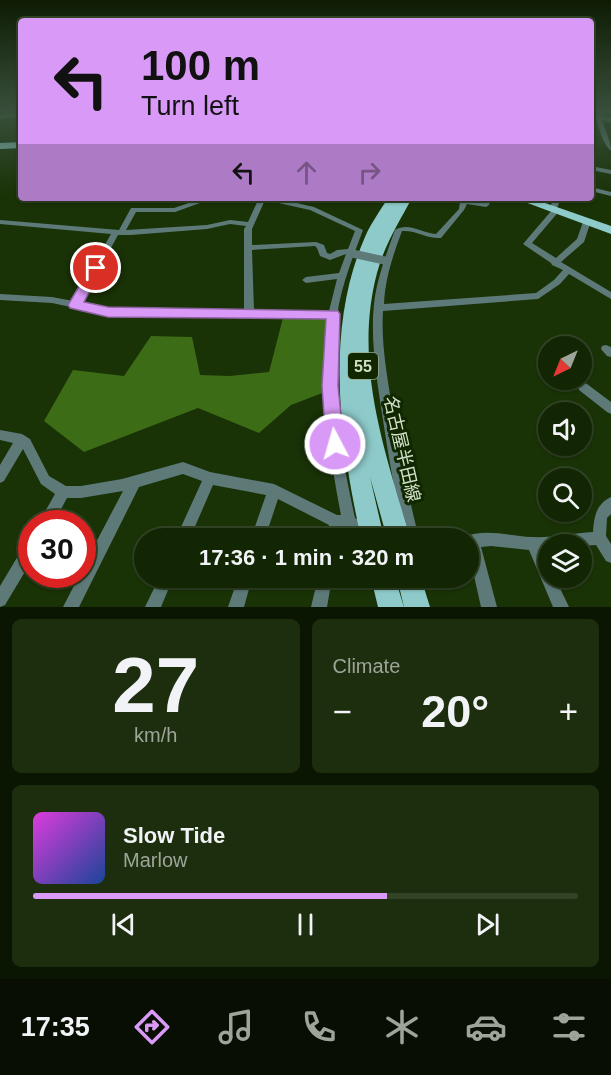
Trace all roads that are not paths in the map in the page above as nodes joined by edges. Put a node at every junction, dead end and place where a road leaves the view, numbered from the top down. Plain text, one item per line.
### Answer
1 (18, 145) edge
2 (0, 146) edge
3 (594, 169) edge
4 (611, 172) edge
5 (594, 190) edge
6 (611, 194) edge
7 (201, 201) edge
8 (262, 201) edge
9 (278, 201) edge
10 (392, 201) edge
11 (404, 201) edge
12 (463, 201) edge
13 (468, 201) edge
14 (487, 201) edge
15 (535, 201) edge
16 (556, 205) edge
17 (587, 221) junction
18 (0, 222) edge
19 (249, 224) junction
20 (611, 230) edge
21 (119, 233) junction
22 (248, 248) junction
23 (351, 252) junction
24 (331, 257) junction
25 (387, 261) junction
26 (555, 263) junction
27 (567, 270) junction
28 (340, 277) junction
29 (306, 280) dead end
30 (611, 296) edge
31 (0, 297) edge
32 (75, 305) junction
33 (378, 308) junction
34 (249, 313) junction
35 (333, 314) junction
36 (587, 390) edge
37 (611, 409) edge
38 (0, 435) edge
39 (22, 439) junction
40 (0, 477) edge
41 (210, 478) junction
42 (135, 481) junction
43 (274, 490) junction
44 (64, 492) junction
45 (611, 504) edge
46 (53, 510) edge
47 (343, 522) junction
48 (188, 528) edge
49 (261, 528) edge
50 (339, 528) edge
51 (354, 528) edge
52 (371, 528) edge
53 (395, 528) edge
54 (410, 528) edge
55 (599, 538) junction
56 (479, 540) edge
57 (533, 544) junction
58 (611, 556) edge
59 (18, 570) edge
60 (479, 572) edge
61 (162, 588) edge
62 (242, 588) edge
63 (323, 588) edge
64 (386, 588) edge
65 (412, 588) edge
66 (0, 600) edge
67 (71, 607) edge
68 (153, 607) edge
69 (236, 607) edge
70 (319, 607) edge
71 (391, 607) edge
72 (417, 607) edge
73 (489, 607) edge
74 (561, 607) edge

1 - 2 main road
3 - 4 street
5 - 6 street
7 - 21 street
8 - 19 street
9 - 23 street
10 - 52 main road, 55
11 - 53 main road, 名古屋半田線 / 55
12 - 25 street
13 - 14 street
15 - 16 main road
16 - 17 main road
16 - 26 street
17 - 20 main road
17 - 26 street
18 - 21 street
19 - 21 street
19 - 22 street
21 - 32 street
22 - 24 street
22 - 34 street
23 - 24 street
23 - 25 street, bridge
23 - 28 street
24 - 28 street
25 - 33 street
26 - 27 street
27 - 30 street
27 - 33 street
28 - 29 street
28 - 35 street
31 - 32 street
32 - 34 street
33 - 54 street
34 - 35 street
35 - 47 street
36 - 37 street
38 - 39 street
39 - 40 street
39 - 44 street
41 - 42 street
41 - 43 street
41 - 48 street
42 - 44 street
42 - 67 street
43 - 47 street
43 - 49 street
44 - 46 street
45 - 55 street
47 - 50 street
47 - 51 street
55 - 57 street
55 - 58 street
56 - 57 street
57 - 74 street
59 - 66 street
60 - 73 street
61 - 68 street
62 - 69 street
63 - 70 street
64 - 71 main road
65 - 72 main road

